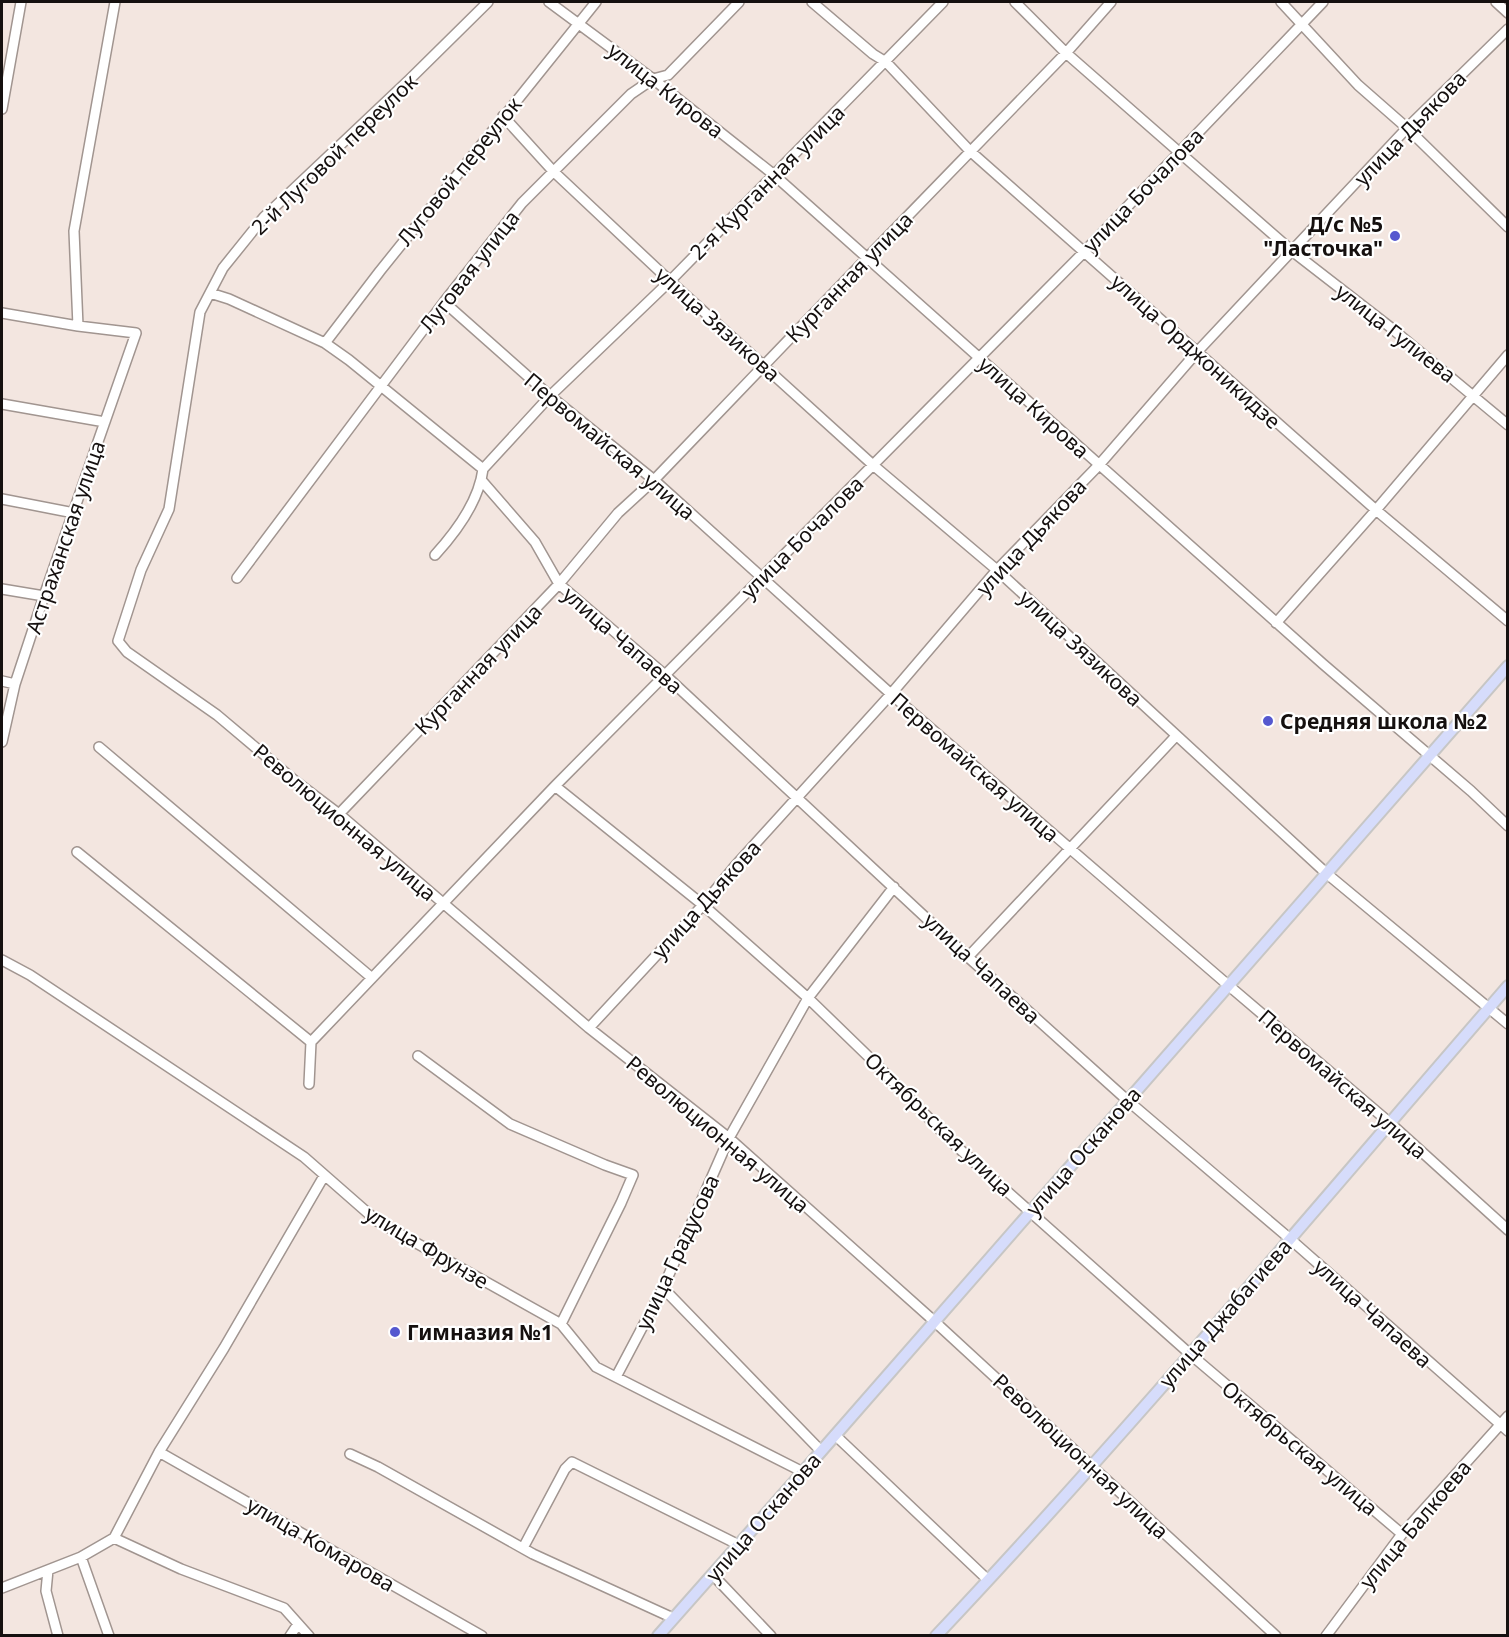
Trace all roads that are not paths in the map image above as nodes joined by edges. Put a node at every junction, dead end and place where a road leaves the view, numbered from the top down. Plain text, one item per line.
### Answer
1 (21, 2) edge
2 (115, 2) edge
3 (488, 2) edge
4 (549, 2) edge
5 (596, 2) edge
6 (739, 2) edge
7 (812, 2) edge
8 (943, 2) edge
9 (1015, 2) edge
10 (1112, 2) edge
11 (1281, 2) edge
12 (1323, 2) edge
13 (1496, 2) edge
14 (1508, 13) edge
15 (579, 23) junction
16 (1301, 25) junction
17 (1508, 29) edge
18 (1066, 53) junction
19 (886, 62) junction
20 (653, 79) junction
21 (2, 109) edge
22 (503, 116) junction
23 (1407, 128) junction
24 (970, 151) junction
25 (1180, 152) junction
26 (553, 171) junction
27 (773, 174) junction
28 (1508, 227) edge
29 (1292, 251) junction
30 (1084, 252) junction
31 (867, 258) junction
32 (670, 281) junction
33 (210, 293) junction
34 (444, 302) junction
35 (2, 313) edge
36 (78, 326) junction
37 (324, 343) junction
38 (1197, 352) junction
39 (1508, 354) edge
40 (978, 357) junction
41 (764, 365) junction
42 (381, 386) junction
43 (1473, 395) junction
44 (550, 396) junction
45 (2, 404) edge
46 (105, 422) junction
47 (1508, 425) edge
48 (873, 465) junction
49 (1100, 465) junction
50 (483, 469) junction
51 (654, 480) junction
52 (482, 481) junction
53 (2, 499) edge
54 (1376, 510) junction
55 (74, 513) junction
56 (435, 555) dead end
57 (997, 570) junction
58 (237, 578) dead end
59 (762, 578) junction
60 (559, 584) junction
61 (2, 589) edge
62 (44, 596) junction
63 (1508, 621) edge
64 (1276, 622) junction
65 (137, 658) joint
66 (1508, 666) edge
67 (665, 675) junction
68 (2, 681) edge
69 (15, 684) junction
70 (891, 694) junction
71 (1176, 736) junction
72 (2, 742) edge
73 (99, 747) dead end
74 (1429, 754) junction
75 (555, 786) junction
76 (797, 797) junction
77 (339, 814) junction
78 (1508, 826) edge
79 (1069, 848) junction
80 (77, 852) dead end
81 (1326, 873) junction
82 (894, 886) junction
83 (443, 904) junction
84 (703, 905) junction
85 (968, 957) junction
86 (2, 960) edge
87 (372, 978) junction
88 (1228, 985) junction
89 (1508, 986) edge
90 (808, 998) junction
91 (1489, 1008) junction
92 (1508, 1024) edge
93 (589, 1028) junction
94 (311, 1042) junction
95 (418, 1056) dead end
96 (309, 1084) dead end
97 (1127, 1100) junction
98 (1390, 1123) junction
99 (729, 1138) junction
100 (324, 1176) junction
101 (1030, 1211) junction
102 (1508, 1230) edge
103 (1289, 1238) junction
104 (663, 1288) junction
105 (934, 1321) junction
106 (561, 1324) junction
107 (1190, 1354) junction
108 (616, 1377) junction
109 (1508, 1416) edge
110 (1504, 1428) edge
111 (835, 1435) junction
112 (821, 1451) junction
113 (159, 1452) junction
114 (350, 1454) dead end
115 (1092, 1465) junction
116 (803, 1472) junction
117 (1402, 1534) junction
118 (114, 1538) junction
119 (739, 1545) junction
120 (523, 1548) junction
121 (81, 1557) junction
122 (48, 1570) junction
123 (712, 1574) junction
124 (988, 1580) junction
125 (2, 1588) edge
126 (674, 1618) junction
127 (298, 1624) junction
128 (58, 1635) edge
129 (109, 1635) edge
130 (290, 1635) edge
131 (309, 1635) edge
132 (482, 1635) edge
133 (658, 1635) edge
134 (771, 1635) edge
135 (936, 1635) edge
136 (1276, 1635) edge
137 (1326, 1635) edge

1 - 21 street
2 - 36 street
3 - 33 street, 2-й Луговой переулок
4 - 15 street, улица Кирова
5 - 15 street, Луговой переулок
6 - 20 street, Луговая улица
7 - 19 street, улица Орджоникидзе
8 - 19 street, 2-я Курганная улица
9 - 18 street, улица Гулиева
10 - 18 street, Курганная улица
11 - 16 street
12 - 16 street, улица Бочалова
13 - 14 street
15 - 20 street, улица Кирова
15 - 22 street, Луговой переулок
16 - 23 street
16 - 25 street, улица Бочалова
17 - 23 street, улица Дьякова
18 - 24 street, Курганная улица
18 - 25 street, улица Гулиева
19 - 24 street, улица Орджоникидзе
19 - 27 street, 2-я Курганная улица
20 - 26 street, Луговая улица
20 - 27 street, улица Кирова
22 - 26 street, улица Зязикова
22 - 37 street, Луговой переулок
23 - 28 street
23 - 29 street, улица Дьякова
24 - 30 street, улица Орджоникидзе
24 - 31 street, Курганная улица
25 - 29 street, улица Гулиева
25 - 30 street, улица Бочалова
26 - 32 street, улица Зязикова
26 - 34 street, Луговая улица
27 - 31 street, улица Кирова
27 - 32 street, 2-я Курганная улица
29 - 38 street, улица Дьякова
29 - 43 street, улица Гулиева
30 - 38 street, улица Орджоникидзе
30 - 40 street, улица Бочалова
31 - 40 street, улица Кирова
31 - 41 street, Курганная улица
32 - 41 street, улица Зязикова
32 - 44 street, 2-я Курганная улица
33 - 37 street
33 - 65 street, 2-й Луговой переулок
34 - 42 street, Луговая улица
34 - 44 street, Первомайская улица
35 - 36 street
36 - 46 street, Астраханская улица
37 - 42 street
38 - 49 street, улица Дьякова
38 - 54 street, улица Орджоникидзе
39 - 43 street
40 - 48 street, улица Бочалова
40 - 49 street, улица Кирова
41 - 48 street, улица Зязикова
41 - 51 street, Курганная улица
42 - 50 street
42 - 58 street, Луговая улица
43 - 47 street, улица Гулиева
43 - 54 street
44 - 50 street, 2-я Курганная улица
44 - 51 street, Первомайская улица
45 - 46 street
46 - 55 street, Астраханская улица
48 - 57 street, улица Зязикова
48 - 59 street, улица Бочалова
49 - 57 street, улица Дьякова
49 - 64 street, улица Кирова
50 - 52 street
51 - 59 street, Первомайская улица
51 - 60 street, Курганная улица
52 - 56 street
52 - 60 street, улица Чапаева
53 - 55 street
54 - 63 street, улица Орджоникидзе
54 - 64 street
55 - 62 street, Астраханская улица
57 - 70 street, улица Дьякова
57 - 71 street, улица Зязикова
59 - 67 street, улица Бочалова
59 - 70 street, Первомайская улица
60 - 67 street, улица Чапаева
60 - 77 street, Курганная улица
61 - 62 street
62 - 69 street, Астраханская улица
64 - 74 street, улица Кирова
65 - 77 street, Революционная улица
66 - 74 main road, улица Осканова
67 - 75 street, улица Бочалова
67 - 76 street, улица Чапаева
68 - 69 street
69 - 72 street, Астраханская улица
70 - 76 street, улица Дьякова
70 - 79 street, Первомайская улица
71 - 79 street
71 - 81 street, улица Зязикова
73 - 87 street
74 - 78 street, улица Кирова
74 - 81 main road, улица Осканова
75 - 83 street, улица Бочалова
75 - 84 street, Октябрьская улица
76 - 82 street, улица Чапаева
76 - 84 street, улица Дьякова
77 - 83 street, Революционная улица
79 - 85 street
79 - 88 street, Первомайская улица
80 - 94 street
81 - 88 main road, улица Осканова
81 - 91 street, улица Зязикова
82 - 85 street, улица Чапаева
82 - 90 street, улица Градусова
83 - 87 street, улица Бочалова
83 - 93 street, Революционная улица
84 - 90 street, Октябрьская улица
84 - 93 street, улица Дьякова
85 - 97 street, улица Чапаева
86 - 100 street, улица Фрунзе
87 - 94 street, улица Бочалова
88 - 97 main road, улица Осканова
88 - 98 street, Первомайская улица
89 - 91 main road, улица Джабагиева
90 - 99 street, улица Градусова
90 - 101 street, Октябрьская улица
91 - 92 street, улица Зязикова
91 - 98 main road, улица Джабагиева
93 - 99 street, Революционная улица
94 - 96 street
95 - 106 street
97 - 101 main road, улица Осканова
97 - 103 street, улица Чапаева
98 - 102 street, Первомайская улица
98 - 103 main road, улица Джабагиева
99 - 104 street, улица Градусова
99 - 105 street, Революционная улица
100 - 106 street, улица Фрунзе
100 - 113 street
101 - 105 main road, улица Осканова
101 - 107 street, Октябрьская улица
103 - 107 main road, улица Джабагиева
103 - 110 street, улица Чапаева
104 - 108 street, улица Градусова
104 - 112 street
105 - 111 main road, улица Осканова
105 - 115 street, Революционная улица
106 - 108 street, улица Фрунзе
107 - 115 main road, улица Джабагиева
107 - 117 street, Октябрьская улица
108 - 116 street, улица Фрунзе
109 - 110 street, улица Балкоева
110 - 117 street, улица Балкоева
111 - 112 main road, улица Осканова
111 - 124 street
112 - 116 main road, улица Осканова
113 - 118 street
113 - 132 street, улица Комарова
114 - 120 street
115 - 124 main road, улица Джабагиева
115 - 136 street, Революционная улица
116 - 119 main road, улица Осканова
117 - 137 street, улица Балкоева
118 - 121 street
118 - 127 street
119 - 120 street
119 - 123 main road, улица Осканова
120 - 126 street
121 - 122 street
121 - 129 street
122 - 125 street
122 - 128 street
123 - 126 main road, улица Осканова
123 - 134 street
124 - 135 main road, улица Джабагиева
126 - 133 main road, улица Осканова
127 - 130 street
127 - 131 street

